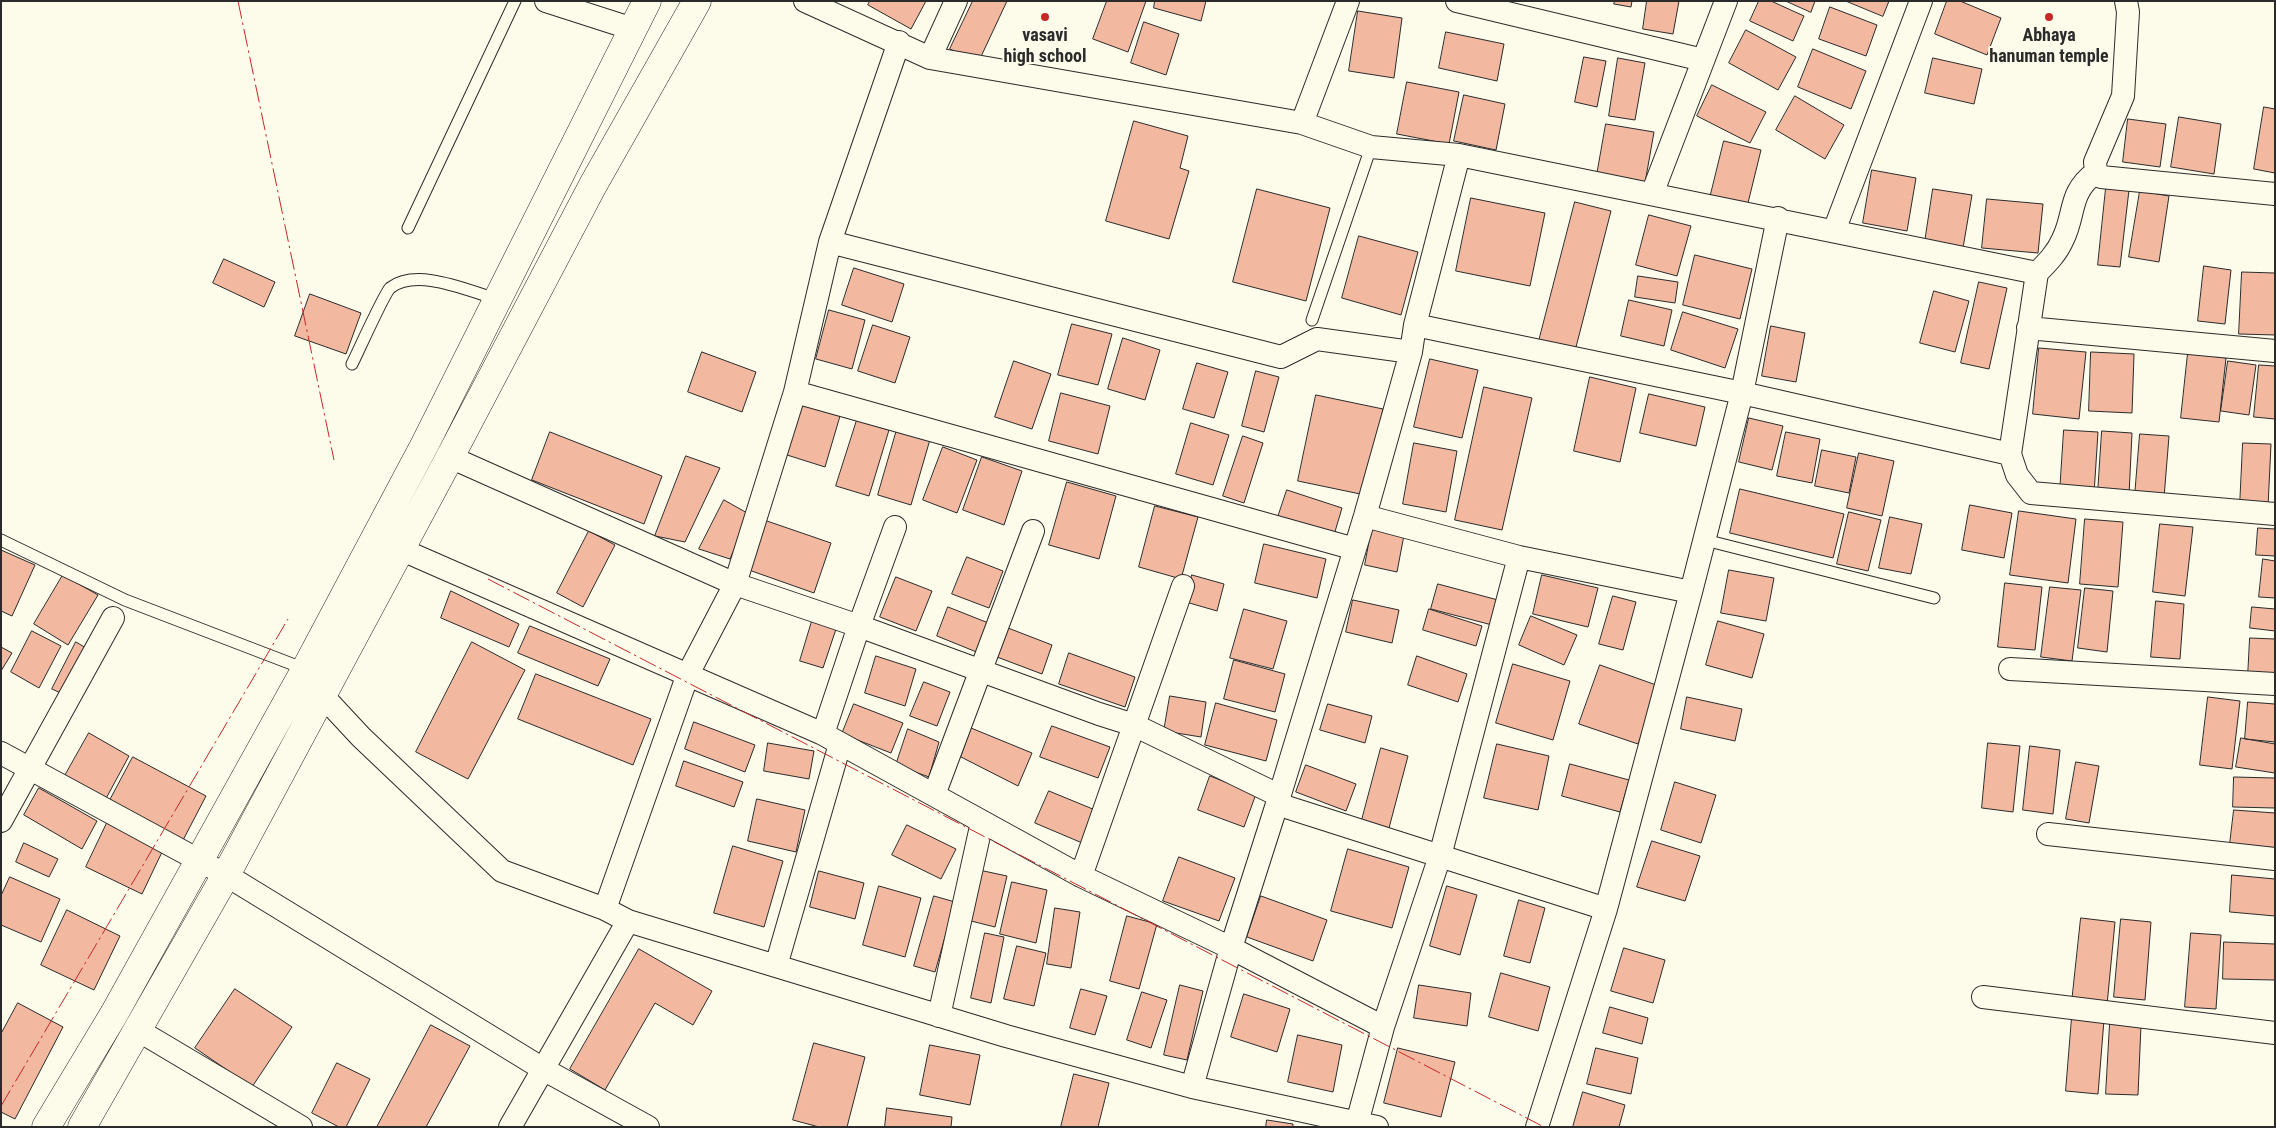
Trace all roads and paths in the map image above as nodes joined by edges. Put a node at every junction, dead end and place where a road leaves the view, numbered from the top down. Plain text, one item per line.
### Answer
1 (515, 1) edge
2 (546, 1) edge
3 (647, 1) edge
4 (697, 1) edge
5 (805, 1) edge
6 (956, 1) edge
7 (1348, 1) edge
8 (1457, 1) edge
9 (1726, 1) edge
10 (1921, 1) edge
11 (2126, 1) edge
12 (633, 29) junction
13 (899, 42) junction
14 (930, 58) junction
15 (1703, 60) junction
16 (1302, 123) junction
17 (1371, 147) junction
18 (1459, 154) junction
19 (2096, 172) junction
20 (1652, 194) junction
21 (2275, 194) edge
22 (1778, 218) junction
23 (408, 228) dead end
24 (1834, 231) junction
25 (830, 242) junction
26 (2037, 273) junction
27 (498, 299) junction
28 (1312, 320) dead end
29 (1415, 325) junction
30 (2028, 328) junction
31 (2275, 351) edge
32 (1411, 352) junction
33 (352, 364) dead end
34 (795, 392) junction
35 (1742, 393) junction
36 (2010, 454) junction
37 (450, 457) junction
38 (2275, 514) edge
39 (1365, 516) junction
40 (895, 527) dead end
41 (1034, 531) dead end
42 (1, 540) edge
43 (1705, 540) junction
44 (400, 549) junction
45 (1355, 549) junction
46 (1519, 557) junction
47 (735, 584) junction
48 (1183, 586) dead end
49 (1692, 592) junction
50 (1934, 598) dead end
51 (113, 618) dead end
52 (859, 626) junction
53 (2010, 669) dead end
54 (306, 670) junction
55 (981, 671) junction
56 (688, 674) junction
57 (2275, 684) edge
58 (321, 694) junction
59 (1134, 725) junction
60 (831, 739) junction
61 (1, 753) edge
62 (31, 769) junction
63 (934, 795) junction
64 (1278, 800) junction
65 (1, 821) edge
66 (982, 822) junction
67 (2048, 834) dead end
68 (1440, 856) junction
69 (2275, 859) edge
70 (198, 862) junction
71 (226, 875) junction
72 (1081, 876) junction
73 (605, 909) junction
74 (1606, 909) junction
75 (628, 921) junction
76 (1231, 948) junction
77 (776, 966) junction
78 (1983, 997) dead end
79 (939, 1016) junction
80 (1383, 1027) junction
81 (136, 1029) junction
82 (2275, 1033) edge
83 (543, 1069) junction
84 (1192, 1087) junction
85 (1367, 1125) edge
86 (46, 1127) edge
87 (82, 1127) edge
88 (301, 1127) edge
89 (510, 1127) edge
90 (648, 1127) edge
91 (1537, 1127) edge

1 - 23 lane
2 - 12 street
3 - 12 main road
4 - 37 main road
5 - 13 street
6 - 14 street
7 - 16 street
8 - 15 street
9 - 15 street
10 - 24 street
11 - 19 street
12 - 27 main road
13 - 14 street
13 - 25 street
14 - 16 street
15 - 20 street
16 - 17 street
17 - 18 street
17 - 28 lane
18 - 20 street
18 - 29 street
19 - 21 street
19 - 26 street
20 - 22 street
22 - 24 street
22 - 35 street
24 - 26 street
25 - 32 street
25 - 34 street
26 - 30 street
27 - 33 lane
27 - 54 main road
29 - 32 street
29 - 35 street
30 - 31 street
30 - 36 street
32 - 39 street
34 - 45 street
34 - 47 street
35 - 36 street
35 - 43 street
36 - 38 street
37 - 44 main road
37 - 47 street
39 - 45 street
39 - 46 street
40 - 52 street
41 - 55 street
42 - 54 lane
43 - 49 street
43 - 50 lane
44 - 56 street
44 - 58 main road
45 - 64 street
46 - 49 street
46 - 68 street
47 - 52 street
47 - 56 street
48 - 59 street
49 - 74 street
51 - 62 street
52 - 55 street
52 - 60 street
53 - 57 street
54 - 70 main road
55 - 59 street
55 - 63 street
56 - 60 street
56 - 73 street
58 - 71 main road
58 - 73 street
59 - 64 street
59 - 72 street
60 - 63 street
60 - 77 street
61 - 62 street
62 - 65 street
62 - 70 street
63 - 66 street
64 - 68 street
64 - 76 street
66 - 72 street
66 - 79 street
67 - 69 street
68 - 74 street
68 - 80 street
70 - 71 street
70 - 86 main road
71 - 81 main road
71 - 83 street
72 - 76 street
73 - 75 street
74 - 91 street
75 - 77 street
75 - 83 street
76 - 80 street
76 - 84 street
77 - 79 street
78 - 82 street
79 - 84 street
80 - 85 street
81 - 87 main road
81 - 88 street
83 - 89 street
83 - 90 street
84 - 85 street

